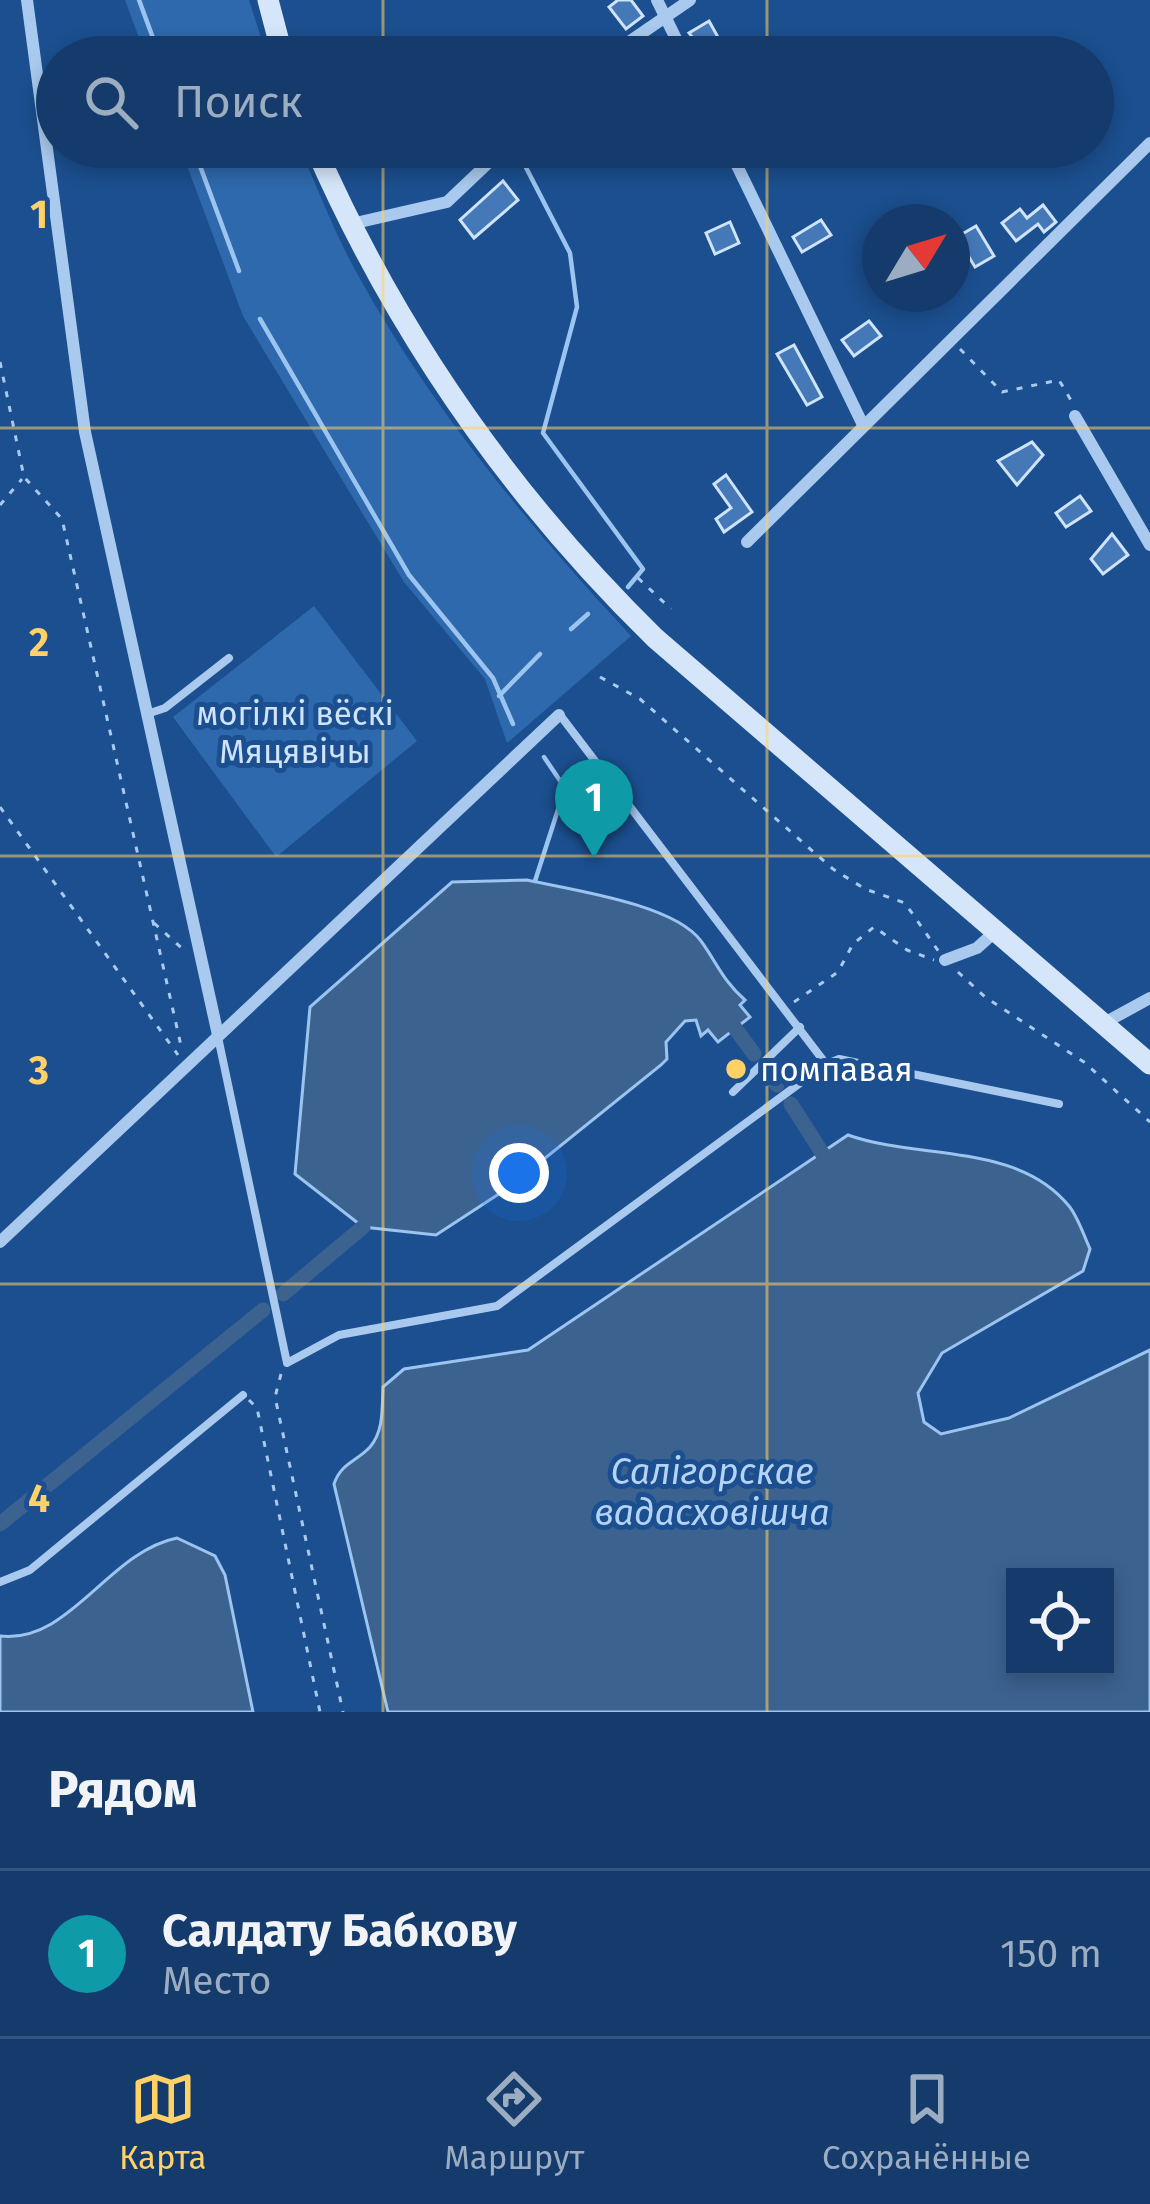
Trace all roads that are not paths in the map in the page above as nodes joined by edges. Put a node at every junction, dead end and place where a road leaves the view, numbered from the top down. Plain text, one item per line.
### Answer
1 (27, 0) edge
2 (268, 0) edge
3 (657, 0) edge
4 (690, 0) edge
5 (665, 17) junction
6 (278, 36) edge
7 (638, 36) edge
8 (674, 36) edge
9 (36, 68) edge
10 (1150, 143) edge
11 (49, 168) edge
12 (324, 168) edge
13 (483, 168) edge
14 (738, 168) edge
15 (349, 224) junction
16 (1075, 416) road end
17 (862, 425) junction
18 (747, 542) dead end
19 (1150, 545) edge
20 (229, 658) dead end
21 (145, 714) junction
22 (559, 715) joint
23 (998, 929) junction
24 (946, 960) road end
25 (1150, 998) edge
26 (1106, 1022) junction
27 (800, 1027) junction
28 (218, 1035) junction
29 (826, 1064) junction
30 (1150, 1064) edge
31 (733, 1092) dead end
32 (1059, 1104) dead end
33 (0, 1242) edge
34 (243, 1395) road end
35 (0, 1582) edge

1 - 9 street
2 - 6 main road
3 - 5 street
4 - 5 street
5 - 7 street
5 - 8 street
10 - 17 street
11 - 21 street
12 - 15 main road
13 - 15 street
14 - 17 street
15 - 23 main road
16 - 19 street
17 - 18 street
20 - 21 lane
21 - 28 street
22 - 27 lane
22 - 28 street
23 - 24 street
23 - 26 main road
25 - 26 street
26 - 30 main road
27 - 29 lane
27 - 31 lane
28 - 29 lane
28 - 33 street
29 - 32 lane
34 - 35 lane

